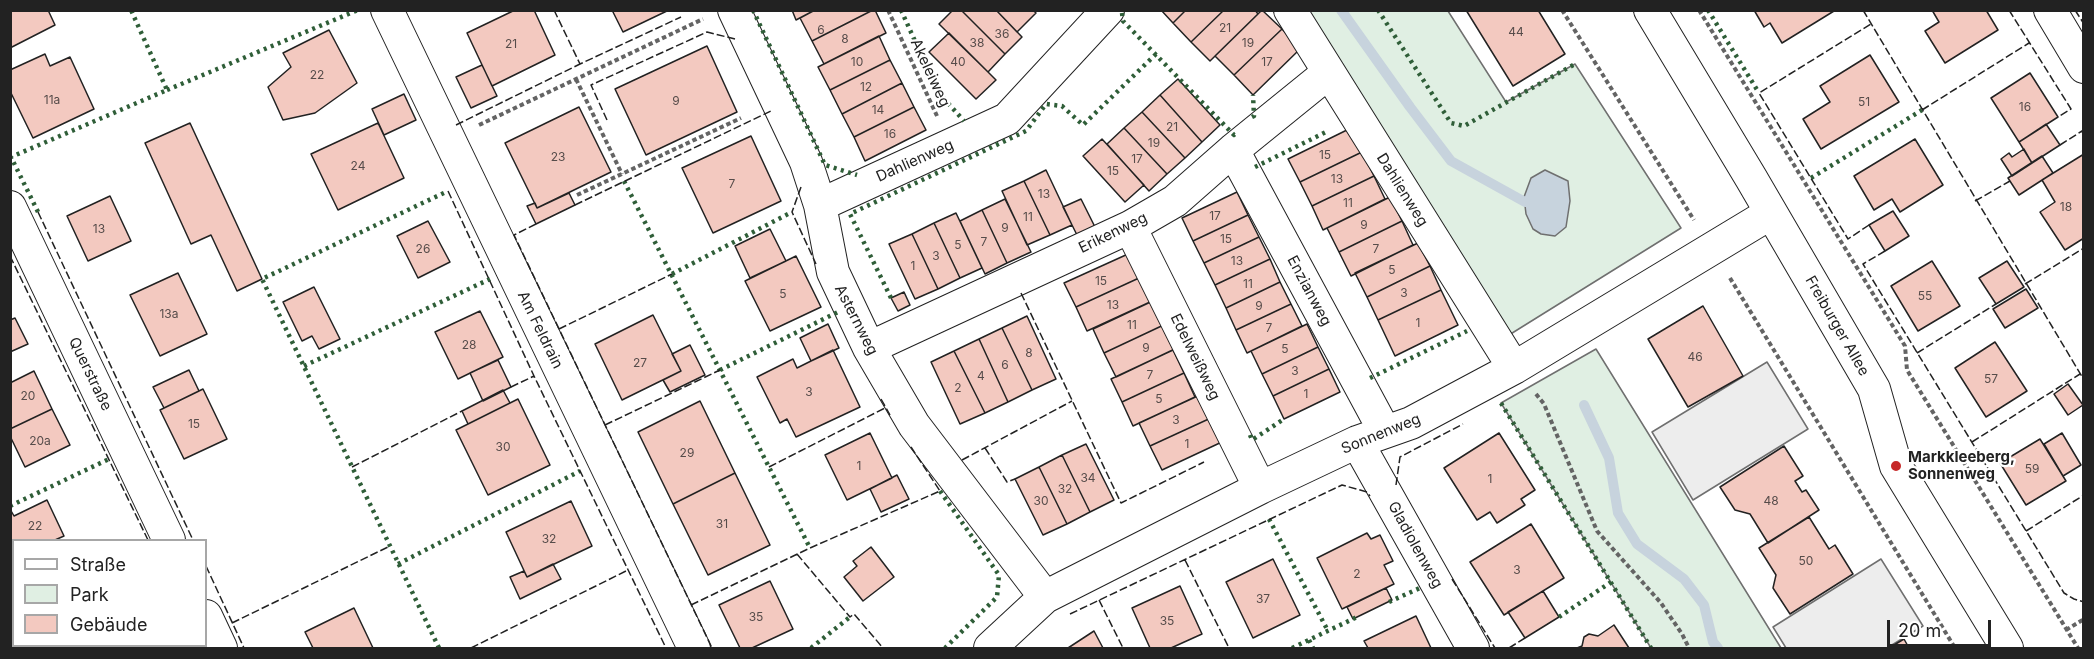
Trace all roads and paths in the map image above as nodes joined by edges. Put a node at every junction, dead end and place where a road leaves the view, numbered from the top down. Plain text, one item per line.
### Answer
1 (387, 10) edge
2 (888, 10) edge
3 (1108, 10) edge
4 (1290, 10) edge
5 (1562, 10) edge
6 (1650, 10) edge
7 (1699, 10) edge
8 (2050, 10) edge
9 (721, 13) edge
10 (2084, 67) edge
11 (1328, 73) junction
12 (576, 79) junction
13 (741, 118) dead end
14 (449, 140) junction
15 (951, 146) junction
16 (1233, 150) junction
17 (622, 174) junction
18 (578, 195) dead end
19 (820, 205) junction
20 (10, 207) edge
21 (1771, 213) junction
22 (1130, 226) junction
23 (1712, 248) junction
24 (869, 348) junction
25 (1514, 368) junction
26 (1371, 437) junction
27 (1260, 488) junction
28 (170, 539) edge
29 (1045, 597) junction
30 (207, 618) edge
31 (2084, 619) edge
32 (2066, 630) junction
33 (221, 648) edge
34 (694, 648) edge
35 (990, 648) edge
36 (1473, 648) edge
37 (1689, 648) edge
38 (1955, 648) edge
39 (2007, 648) edge
40 (2078, 648) edge

1 - 14 street, Am Feldrain
2 - 15 path, Akeleiweg
3 - 15 street, Dahlienweg
4 - 11 street, Dahlienweg
5 - 23 path
6 - 21 street, Freiburger Allee
7 - 32 path
8 - 10 street
9 - 12 path
9 - 19 street, Asternweg
11 - 16 street, Erikenweg
11 - 25 street, Dahlienweg
12 - 14 path
12 - 17 path
13 - 17 path
14 - 34 street, Am Feldrain
15 - 19 street, Dahlienweg
16 - 22 street, Erikenweg
16 - 26 street, Enzianweg
17 - 18 path
19 - 24 street, Asternweg
20 - 28 street, Querstraße
21 - 23 street, Sonnenweg
21 - 39 street, Freiburger Allee
22 - 24 street, Erikenweg
22 - 27 street, Edelweißweg
23 - 25 street, Sonnenweg
23 - 38 path
24 - 29 street, Asternweg
25 - 26 street, Sonnenweg
25 - 37 path
26 - 27 street, Sonnenweg
26 - 36 street, Gladiolenweg
27 - 29 street, Sonnenweg
29 - 35 street, Sonnenweg
30 - 33 street
31 - 32 path
32 - 40 path

